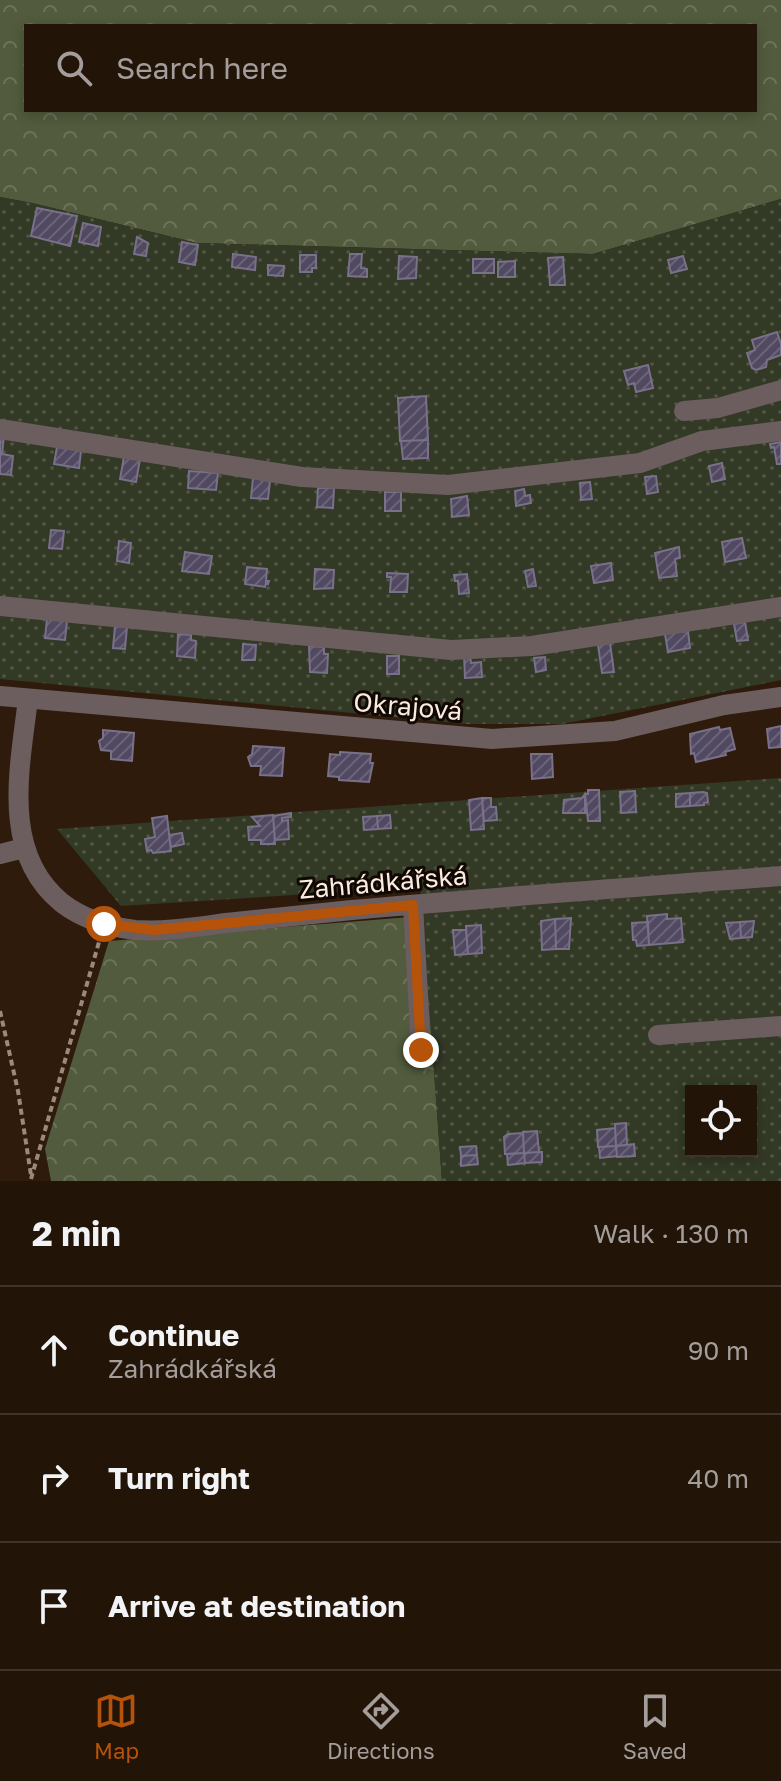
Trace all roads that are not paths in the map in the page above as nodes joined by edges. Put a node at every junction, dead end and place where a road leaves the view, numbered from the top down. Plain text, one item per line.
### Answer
1 (781, 390) edge
2 (684, 411) dead end
3 (0, 429) edge
4 (781, 431) edge
5 (0, 606) edge
6 (781, 607) edge
7 (0, 696) edge
8 (781, 697) edge
9 (28, 699) junction
10 (24, 848) junction
11 (0, 854) edge
12 (781, 876) edge
13 (413, 905) junction
14 (781, 1026) edge
15 (658, 1035) dead end
16 (421, 1050) dead end

1 - 2 street
3 - 4 street
5 - 6 street
7 - 9 street, Okrajová
8 - 9 street, Okrajová
9 - 10 street
10 - 11 street
10 - 13 street, Zahrádkářská
12 - 13 street, Zahrádkářská
13 - 16 street
14 - 15 street

